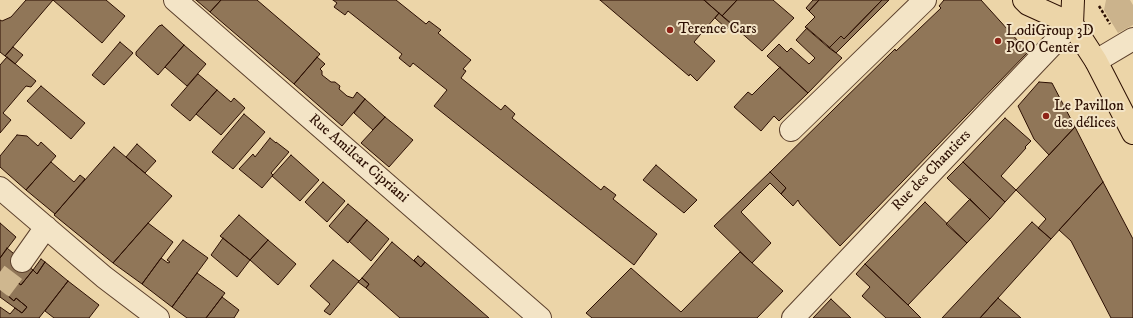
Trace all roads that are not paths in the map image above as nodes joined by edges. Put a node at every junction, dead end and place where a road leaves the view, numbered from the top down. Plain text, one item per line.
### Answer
1 (175, 0) edge
2 (925, 0) edge
3 (1024, 0) edge
4 (1074, 0) edge
5 (1072, 24) junction
6 (1133, 40) edge
7 (1096, 61) junction
8 (792, 130) dead end
9 (1133, 133) edge
10 (0, 188) edge
11 (46, 227) junction
12 (22, 261) tunnel mouth
13 (158, 318) edge
14 (540, 318) edge
15 (793, 318) edge

1 - 14 street, Rue Amilcar Cipriani
2 - 8 street
3 - 5 main road
4 - 5 main road
5 - 7 main road
5 - 15 street, Rue des Chantiers
6 - 7 street
7 - 9 main road
10 - 11 street
11 - 12 street
11 - 13 street

